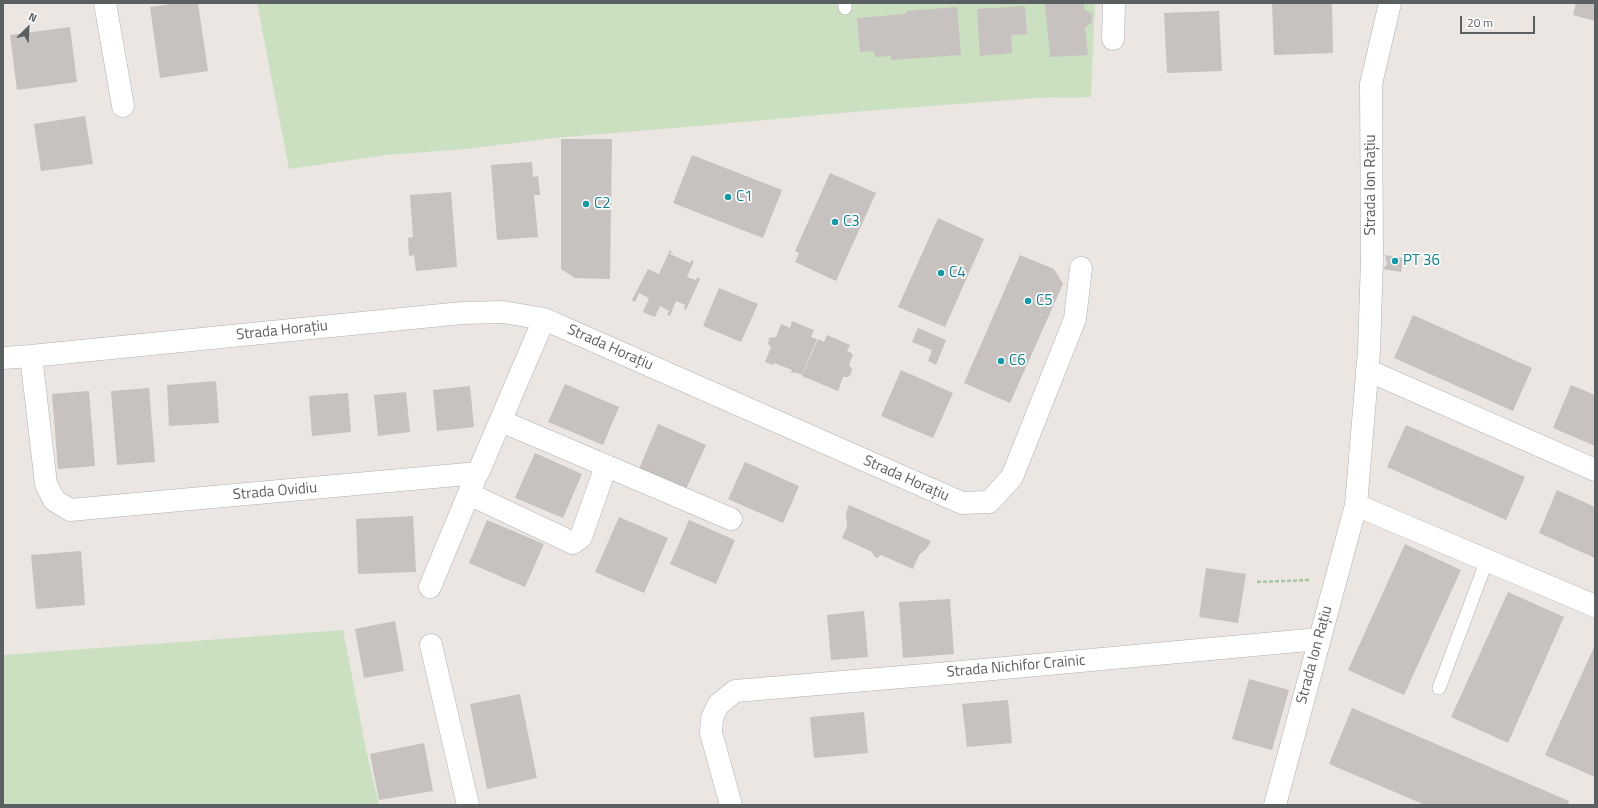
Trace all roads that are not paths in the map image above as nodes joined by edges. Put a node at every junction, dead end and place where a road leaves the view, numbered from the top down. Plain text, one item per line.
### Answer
1 (105, 3) edge
2 (1114, 3) edge
3 (1390, 3) edge
4 (1113, 39) dead end
5 (123, 106) dead end
6 (1081, 268) dead end
7 (544, 319) junction
8 (31, 356) junction
9 (3, 358) edge
10 (1367, 370) junction
11 (500, 421) junction
12 (606, 466) junction
13 (1595, 470) edge
14 (478, 474) junction
15 (469, 494) junction
16 (1356, 505) junction
17 (731, 519) dead end
18 (1487, 560) junction
19 (430, 587) dead end
20 (1595, 606) edge
21 (1319, 639) junction
22 (431, 645) dead end
23 (1439, 688) dead end
24 (468, 805) edge
25 (731, 805) edge
26 (1275, 805) edge

1 - 5 street
2 - 4 street
3 - 10 street, Strada Ion Rațiu
6 - 7 street, Strada Horațiu
7 - 8 street, Strada Horațiu
7 - 11 street
8 - 9 street, Strada Horațiu
8 - 14 street, Strada Ovidiu
10 - 13 street
10 - 16 street, Strada Ion Rațiu
11 - 12 street
11 - 14 street
12 - 15 street
12 - 17 street
14 - 15 street
15 - 19 street
16 - 18 street
16 - 21 street, Strada Ion Rațiu
18 - 20 street
18 - 23 lane
21 - 25 street, Strada Nichifor Crainic
21 - 26 street, Strada Ion Rațiu
22 - 24 street

